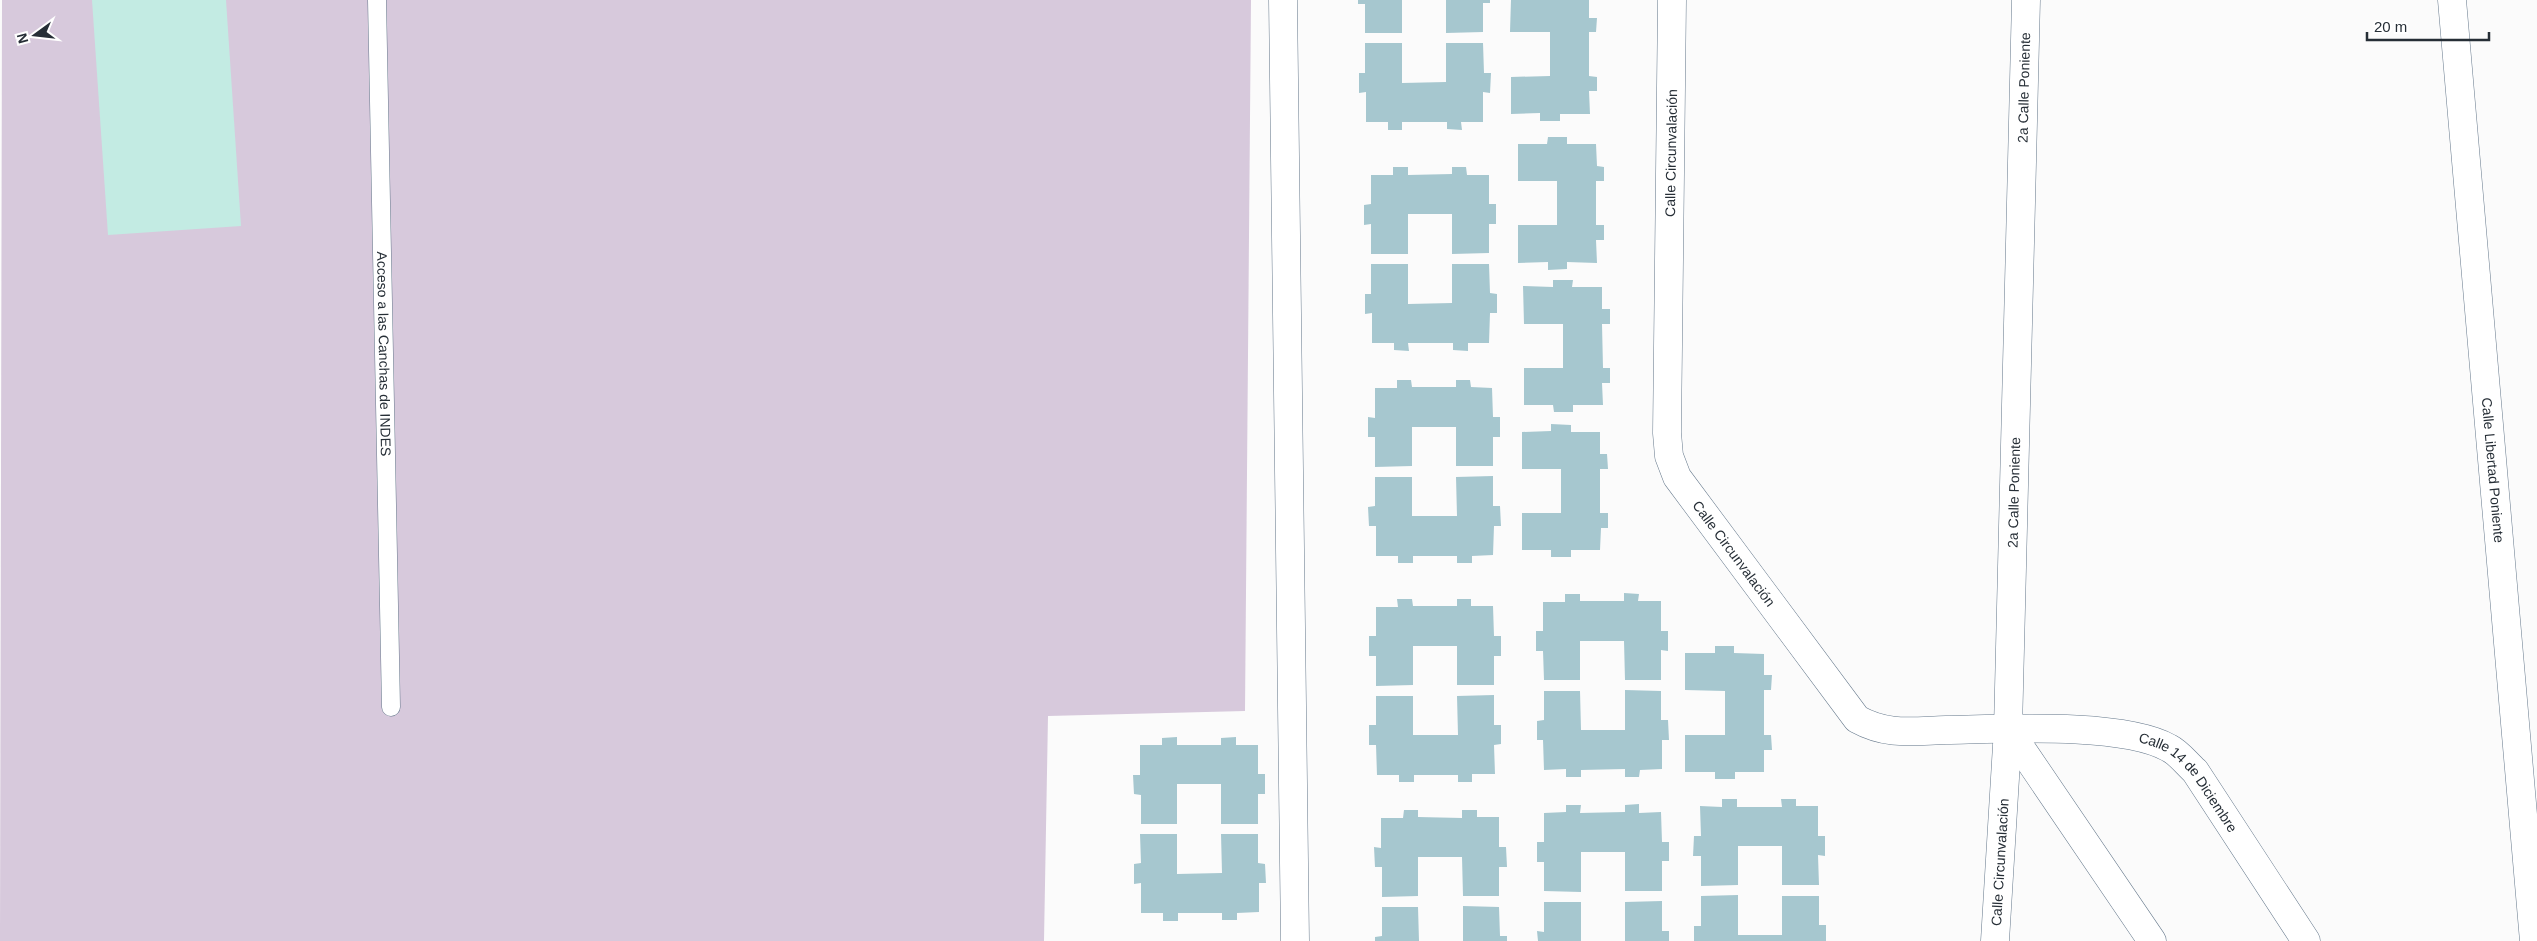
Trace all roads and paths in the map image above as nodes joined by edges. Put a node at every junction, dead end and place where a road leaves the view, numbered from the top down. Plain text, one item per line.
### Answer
1 (377, 0) edge
2 (1283, 0) edge
3 (1672, 0) edge
4 (2026, 0) edge
5 (2452, 0) edge
6 (391, 707) dead end
7 (2008, 729) junction
8 (1295, 941) edge
9 (1995, 941) edge
10 (2152, 941) edge
11 (2306, 941) edge
12 (2534, 941) edge

1 - 6 lane, Acceso a las Canchas de INDES
2 - 8 street
3 - 7 street, Calle Circunvalación
4 - 7 street, 2a Calle Poniente
5 - 12 street, Calle Libertad Poniente
7 - 9 street, Calle Circunvalación
7 - 10 street
7 - 11 street, Calle 14 de Diciembre

